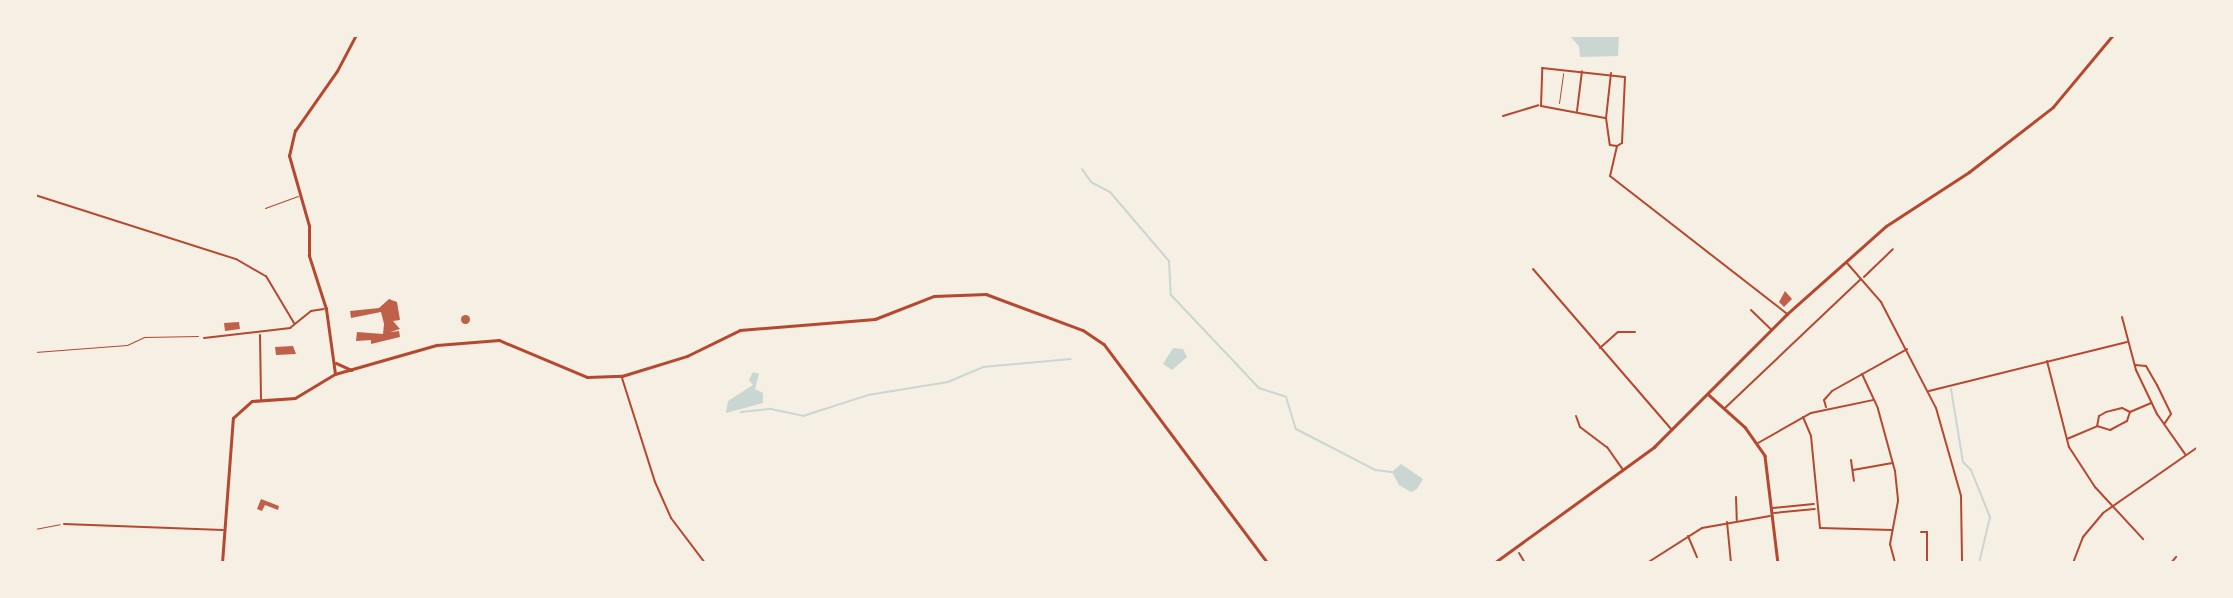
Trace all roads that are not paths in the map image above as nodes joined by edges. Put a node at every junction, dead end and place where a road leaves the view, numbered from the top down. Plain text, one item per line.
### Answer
1 (356, 35) edge
2 (2113, 35) edge
3 (1582, 71) junction
4 (1611, 73) junction
5 (1539, 104) junction
6 (1577, 112) junction
7 (1503, 116) dead end
8 (1606, 118) junction
9 (1616, 146) junction
10 (35, 195) edge
11 (298, 196) junction
12 (265, 208) dead end
13 (1893, 249) dead end
14 (1845, 261) junction
15 (1533, 270) dead end
16 (1863, 278) junction
17 (326, 309) junction
18 (1751, 310) dead end
19 (1787, 313) junction
20 (2122, 317) dead end
21 (294, 323) junction
22 (1772, 330) junction
23 (1635, 332) dead end
24 (260, 334) junction
25 (204, 338) road end
26 (2127, 342) junction
27 (1600, 348) junction
28 (1907, 349) junction
29 (2047, 361) junction
30 (335, 362) junction
31 (2135, 365) junction
32 (352, 370) junction
33 (335, 374) junction
34 (1862, 374) junction
35 (622, 376) junction
36 (1928, 391) junction
37 (1708, 394) junction
38 (1874, 399) junction
39 (261, 400) junction
40 (2152, 403) junction
41 (1724, 408) junction
42 (1826, 408) junction
43 (2130, 412) junction
44 (1576, 416) dead end
45 (1803, 417) junction
46 (2164, 424) junction
47 (2097, 426) junction
48 (1672, 430) junction
49 (2066, 439) junction
50 (1758, 443) junction
51 (2198, 447) edge
52 (2185, 455) junction
53 (1852, 460) dead end
54 (1893, 463) junction
55 (1623, 470) junction
56 (1853, 470) junction
57 (1854, 481) dead end
58 (1736, 497) dead end
59 (1814, 504) junction
60 (2112, 505) junction
61 (1815, 509) junction
62 (1773, 513) junction
63 (1737, 520) junction
64 (1727, 521) junction
65 (64, 524) road end
66 (225, 530) junction
67 (1892, 530) junction
68 (1921, 533) dead end
69 (1687, 534) junction
70 (2143, 539) dead end
71 (1518, 553) dead end
72 (1697, 557) dead end
73 (2176, 557) dead end
74 (1944, 561) edge
75 (1962, 561) junction
76 (1927, 562) edge
77 (222, 563) edge
78 (705, 563) edge
79 (1268, 563) edge
80 (1494, 563) edge
81 (1525, 563) edge
82 (1647, 563) edge
83 (1731, 563) edge
84 (1778, 563) edge
85 (1895, 563) edge
86 (1922, 563) edge
87 (1977, 563) edge
88 (2073, 563) edge
89 (2171, 563) edge

1 - 11 street
2 - 14 street
3 - 4 street
3 - 5 street
3 - 6 street
4 - 8 street
4 - 9 street
5 - 6 street
5 - 7 street
6 - 8 street
8 - 9 street
9 - 19 street
10 - 21 street
11 - 12 lane
11 - 17 street
13 - 16 street
14 - 16 street
14 - 19 street
15 - 27 street
16 - 28 street
16 - 41 street
17 - 21 street
17 - 30 street
18 - 22 street
19 - 22 street
20 - 26 street
21 - 24 street
22 - 37 street
23 - 27 street
24 - 25 street
24 - 39 street
26 - 29 street
26 - 31 street
27 - 48 street
28 - 34 street
28 - 36 street
29 - 36 street
29 - 49 street
30 - 32 street
30 - 33 street
31 - 40 street
31 - 46 street
32 - 33 street
32 - 35 street
33 - 39 street
34 - 38 street
34 - 42 street
35 - 78 street
35 - 79 street
36 - 75 street
37 - 41 street
37 - 48 street
38 - 42 street
38 - 54 street
39 - 66 street
40 - 43 street
40 - 46 street
41 - 50 street
42 - 45 street
43 - 47 street
43 - 47 street
44 - 55 street
45 - 50 street
45 - 59 street
46 - 52 street
47 - 49 street
48 - 55 street
49 - 60 street
50 - 62 street
51 - 52 street
52 - 60 street
53 - 56 street
54 - 56 street
54 - 67 street
55 - 80 street
56 - 57 street
58 - 63 street
59 - 61 street
59 - 62 street
60 - 70 street
60 - 88 street
61 - 62 street
61 - 67 street
62 - 63 street
62 - 84 street
63 - 64 street
64 - 69 street
64 - 83 street
65 - 66 street
66 - 77 street
67 - 85 street
68 - 76 street
69 - 72 street
69 - 82 street
71 - 81 street
73 - 89 street
74 - 75 street
74 - 76 street
75 - 87 street
76 - 86 street

